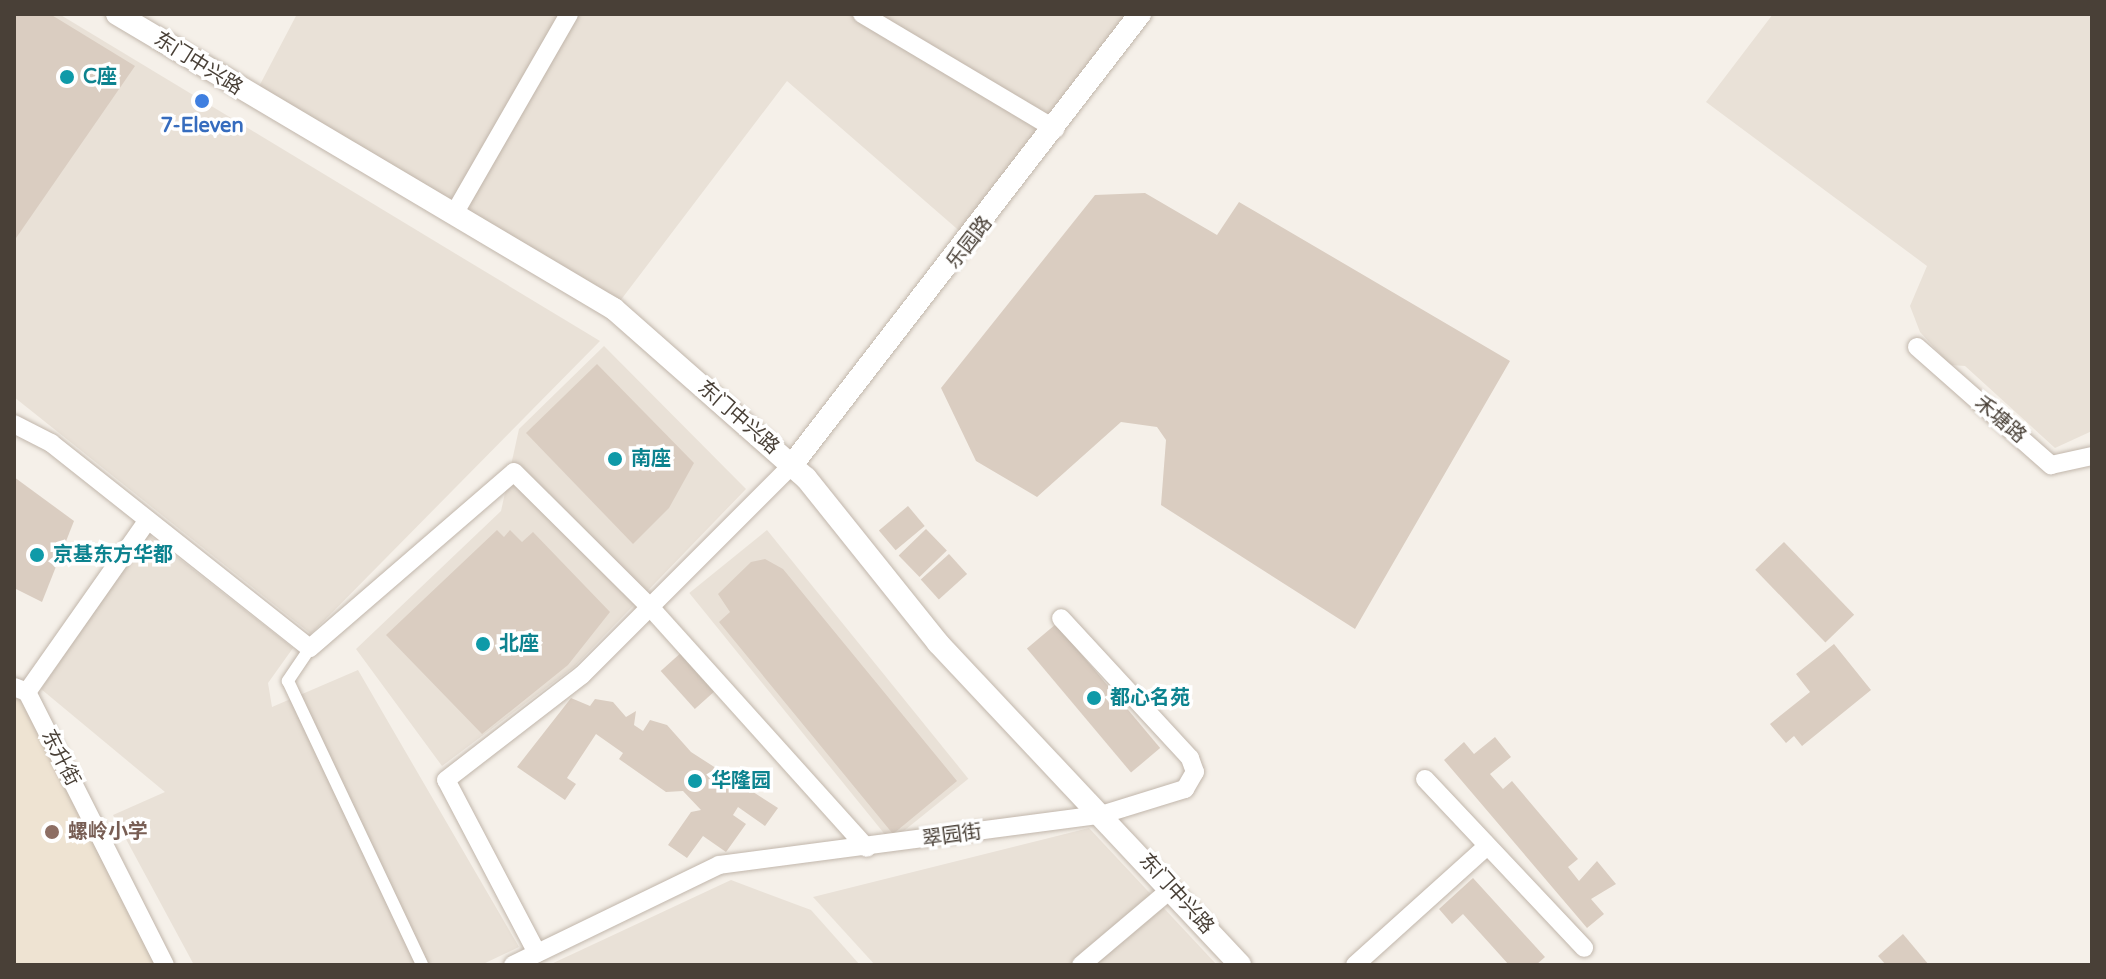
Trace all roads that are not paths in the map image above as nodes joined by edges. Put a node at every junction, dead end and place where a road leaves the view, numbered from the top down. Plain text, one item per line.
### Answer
1 (117, 14) edge
2 (569, 14) edge
3 (862, 14) edge
4 (1140, 14) edge
5 (1055, 129) junction
6 (454, 214) junction
7 (1917, 347) dead end
8 (14, 424) edge
9 (2092, 456) edge
10 (792, 465) junction
11 (148, 520) junction
12 (650, 607) junction
13 (1061, 618) dead end
14 (310, 648) junction
15 (20, 689) edge
16 (1425, 779) dead end
17 (1104, 814) junction
18 (1487, 846) junction
19 (867, 848) junction
20 (1171, 889) junction
21 (1584, 948) dead end
22 (537, 953) junction
23 (165, 965) edge
24 (422, 965) edge
25 (513, 965) edge
26 (1081, 965) edge
27 (1240, 965) edge
28 (1355, 965) edge

1 - 6 street, 东门中兴路
2 - 6 street
3 - 5 street
4 - 5 street, 乐园路
5 - 10 street, 乐园路
6 - 10 street, 东门中兴路
7 - 9 street, 禾塘路
8 - 11 street
10 - 12 street
10 - 17 street, 东门中兴路
11 - 14 street
11 - 15 street
12 - 14 street
12 - 19 street
12 - 22 street
13 - 17 street, 翠园街
14 - 24 street
15 - 23 street, 东升街
16 - 18 street
17 - 19 street, 翠园街
17 - 20 street, 东门中兴路
18 - 21 street
18 - 28 street
19 - 22 street, 翠园街
20 - 26 street
20 - 27 street, 东门中兴路
22 - 25 street, 翠园街

